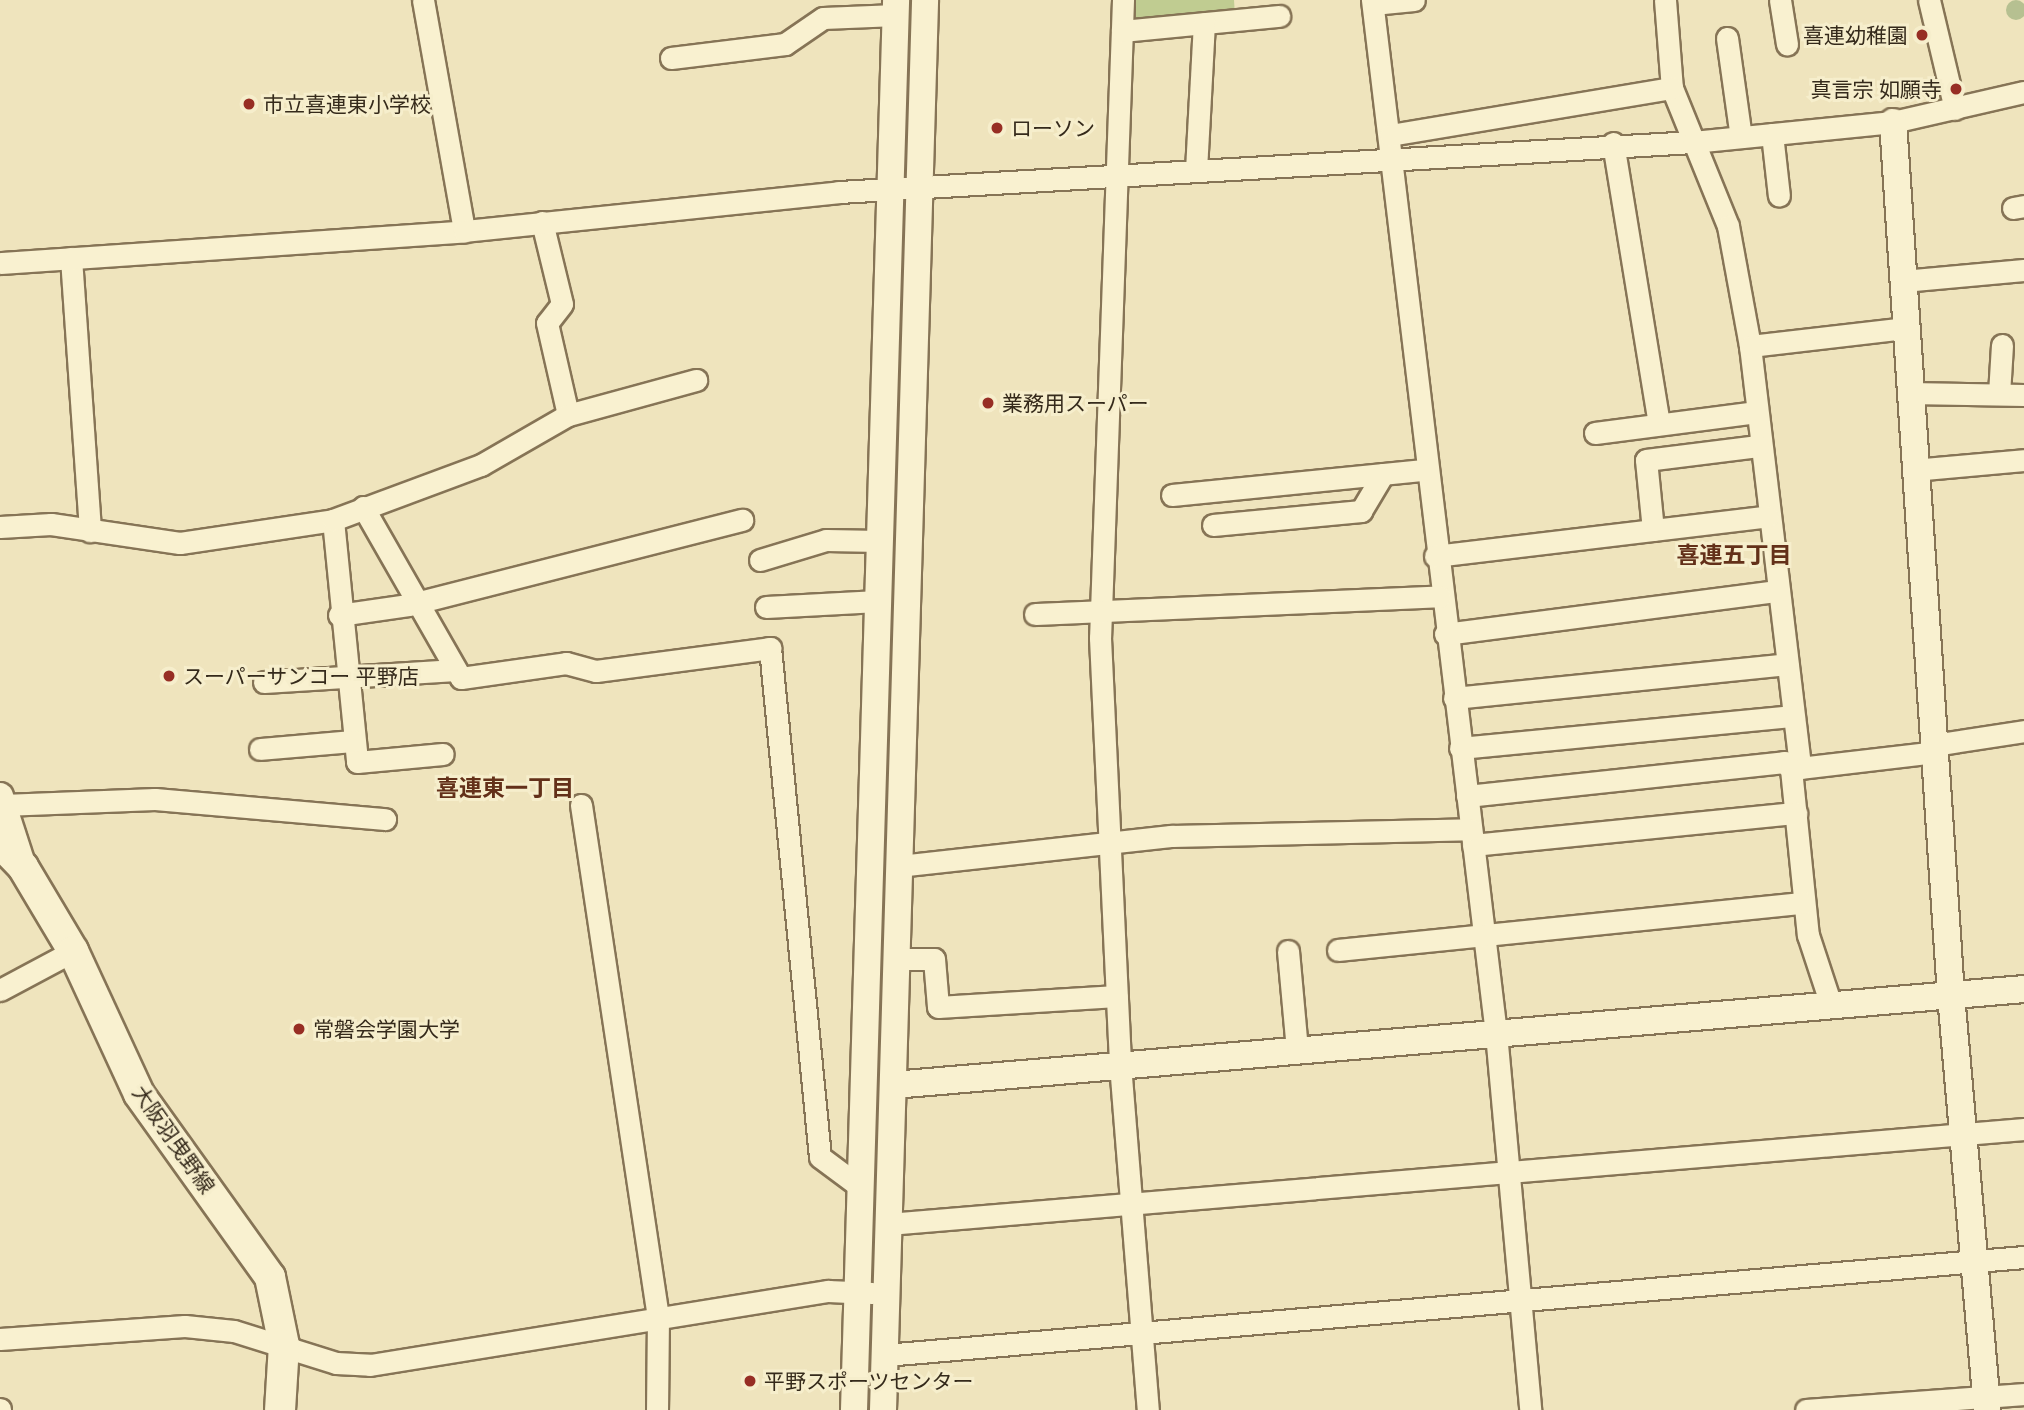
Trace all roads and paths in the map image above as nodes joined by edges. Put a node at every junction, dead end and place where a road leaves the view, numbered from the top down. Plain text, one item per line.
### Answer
1 (423, 0) edge
2 (925, 0) edge
3 (1123, 0) edge
4 (1414, 0) edge
5 (1665, 0) edge
6 (1780, 0) edge
7 (1929, 0) edge
8 (1373, 2) edge
9 (896, 8) edge
10 (1279, 16) dead end
11 (1204, 23) junction
12 (1122, 31) junction
13 (1727, 38) dead end
14 (1787, 44) dead end
15 (671, 58) dead end
16 (1672, 88) junction
17 (2024, 92) edge
18 (1955, 109) junction
19 (1894, 122) junction
20 (1772, 134) junction
21 (1390, 135) junction
22 (1741, 137) junction
23 (1693, 142) junction
24 (1614, 143) junction
25 (1392, 159) junction
26 (1196, 170) junction
27 (1117, 176) junction
28 (919, 189) junction
29 (891, 190) junction
30 (1779, 196) dead end
31 (542, 222) junction
32 (464, 231) junction
33 (71, 258) junction
34 (0, 262) edge
35 (2024, 270) edge
36 (1903, 281) junction
37 (1905, 328) junction
38 (2002, 345) dead end
39 (1749, 346) junction
40 (696, 380) dead end
41 (1909, 393) junction
42 (1999, 394) junction
43 (2024, 395) edge
44 (1757, 412) junction
45 (568, 415) junction
46 (1659, 424) junction
47 (1595, 433) dead end
48 (1758, 446) junction
49 (2024, 460) edge
50 (1424, 470) junction
51 (1913, 470) junction
52 (1383, 474) junction
53 (1172, 495) dead end
54 (362, 507) junction
55 (1768, 516) junction
56 (332, 520) junction
57 (743, 520) dead end
58 (1213, 526) dead end
59 (0, 527) edge
60 (1653, 530) junction
61 (90, 531) junction
62 (880, 541) junction
63 (1435, 556) junction
64 (760, 560) dead end
65 (1777, 591) junction
66 (1440, 596) junction
67 (420, 601) junction
68 (878, 601) junction
69 (766, 607) dead end
70 (1102, 613) junction
71 (1035, 614) dead end
72 (339, 615) junction
73 (1446, 634) junction
74 (1787, 664) junction
75 (456, 670) junction
76 (346, 676) junction
77 (264, 682) dead end
78 (1454, 698) junction
79 (1793, 716) junction
80 (2024, 731) edge
81 (354, 741) junction
82 (1460, 748) junction
83 (260, 749) dead end
84 (1934, 749) junction
85 (443, 754) dead end
86 (1795, 768) junction
87 (1467, 796) junction
88 (1, 800) edge
89 (581, 805) dead end
90 (1796, 813) junction
91 (870, 817) junction
92 (385, 819) dead end
93 (901, 823) junction
94 (1472, 837) junction
95 (0, 843) edge
96 (1110, 844) junction
97 (899, 866) junction
98 (23, 867) junction
99 (1804, 903) junction
100 (1484, 932) junction
101 (1338, 950) dead end
102 (74, 951) junction
103 (1288, 951) dead end
104 (897, 959) junction
105 (2024, 989) edge
106 (0, 990) edge
107 (1951, 995) junction
108 (1117, 996) junction
109 (1831, 1005) junction
110 (1496, 1033) junction
111 (1297, 1049) junction
112 (1120, 1064) junction
113 (893, 1085) junction
114 (2024, 1129) edge
115 (1963, 1134) junction
116 (1509, 1174) junction
117 (859, 1186) junction
118 (1132, 1206) junction
119 (888, 1224) junction
120 (2024, 1257) edge
121 (1974, 1261) junction
122 (857, 1292) junction
123 (887, 1293) junction
124 (1520, 1296) junction
125 (658, 1317) junction
126 (1142, 1328) junction
127 (0, 1339) edge
128 (284, 1345) junction
129 (885, 1355) junction
130 (2024, 1394) edge
131 (1986, 1403) edge
132 (280, 1410) edge
133 (657, 1410) edge
134 (854, 1410) edge
135 (883, 1410) edge
136 (1148, 1410) edge
137 (1530, 1410) edge
138 (1806, 1410) edge

1 - 32 street
2 - 28 street
3 - 12 street
4 - 8 street
5 - 16 street
6 - 14 street
7 - 18 street
8 - 21 street
9 - 15 street
9 - 29 street
10 - 11 street
11 - 12 street
11 - 26 street
12 - 27 street
13 - 22 street
16 - 21 street
16 - 23 street
17 - 18 street
18 - 19 street
19 - 20 street
19 - 36 street
20 - 22 street
20 - 30 street
21 - 25 street
22 - 23 street
23 - 24 street
23 - 39 street
24 - 25 street
24 - 46 street
25 - 26 street
25 - 50 street
26 - 27 street
27 - 28 street
27 - 70 street
28 - 29 street
28 - 93 street
29 - 31 street
29 - 62 street
31 - 32 street
31 - 45 street
32 - 33 street
33 - 34 street
33 - 61 street
35 - 36 street
36 - 37 street
37 - 39 street
37 - 41 street
38 - 42 street
39 - 44 street
40 - 45 street
41 - 42 street
41 - 51 street
42 - 43 street
44 - 46 street
44 - 48 street
45 - 54 street
46 - 47 street
48 - 55 street
48 - 60 street
49 - 51 street
50 - 52 street
50 - 63 street
51 - 84 street
52 - 53 street
52 - 58 street
54 - 56 street
54 - 67 street
55 - 60 street
55 - 65 street
56 - 61 street
56 - 72 street
57 - 67 street
59 - 61 street
60 - 63 street
62 - 64 street
62 - 68 street
63 - 66 street
65 - 73 street
65 - 74 street
66 - 70 street
66 - 73 street
67 - 72 street
67 - 75 street
68 - 69 street
68 - 91 street
70 - 71 street
70 - 96 street
72 - 76 street
73 - 78 street
74 - 78 street
74 - 79 street
75 - 76 street
75 - 117 street
76 - 77 street
76 - 81 street
78 - 82 street
79 - 82 street
79 - 86 street
80 - 84 street
81 - 83 street
81 - 85 street
82 - 87 street
84 - 86 street
84 - 107 street
86 - 87 street
86 - 90 street
87 - 94 street
88 - 92 street
88 - 98 street
89 - 125 street
90 - 94 street
90 - 99 street
91 - 93 street
91 - 117 street
93 - 97 street
94 - 96 street
94 - 100 street
95 - 98 main road, 大阪羽曳野線
96 - 97 street
96 - 108 street
97 - 104 street
98 - 102 main road, 大阪羽曳野線
99 - 100 street
99 - 109 street
100 - 101 street
100 - 110 street
102 - 106 street
102 - 128 main road, 大阪羽曳野線
103 - 111 street
104 - 108 street
104 - 113 street
105 - 107 street
107 - 109 street
107 - 115 street
108 - 112 street
109 - 110 street
110 - 111 street
110 - 116 street
111 - 112 street
112 - 113 street
112 - 118 street
113 - 119 street
114 - 115 street
115 - 116 street
115 - 121 street
116 - 118 street
116 - 124 street
117 - 122 street
118 - 119 street
118 - 126 street
119 - 123 street
120 - 121 street
121 - 124 street
121 - 131 street
122 - 123 street
122 - 125 street
122 - 134 street
123 - 129 street
124 - 126 street
124 - 137 street
125 - 128 street
125 - 133 street
126 - 129 street
126 - 136 street
127 - 128 street
128 - 132 main road, 大阪羽曳野線
129 - 135 street
130 - 131 street
131 - 138 street

